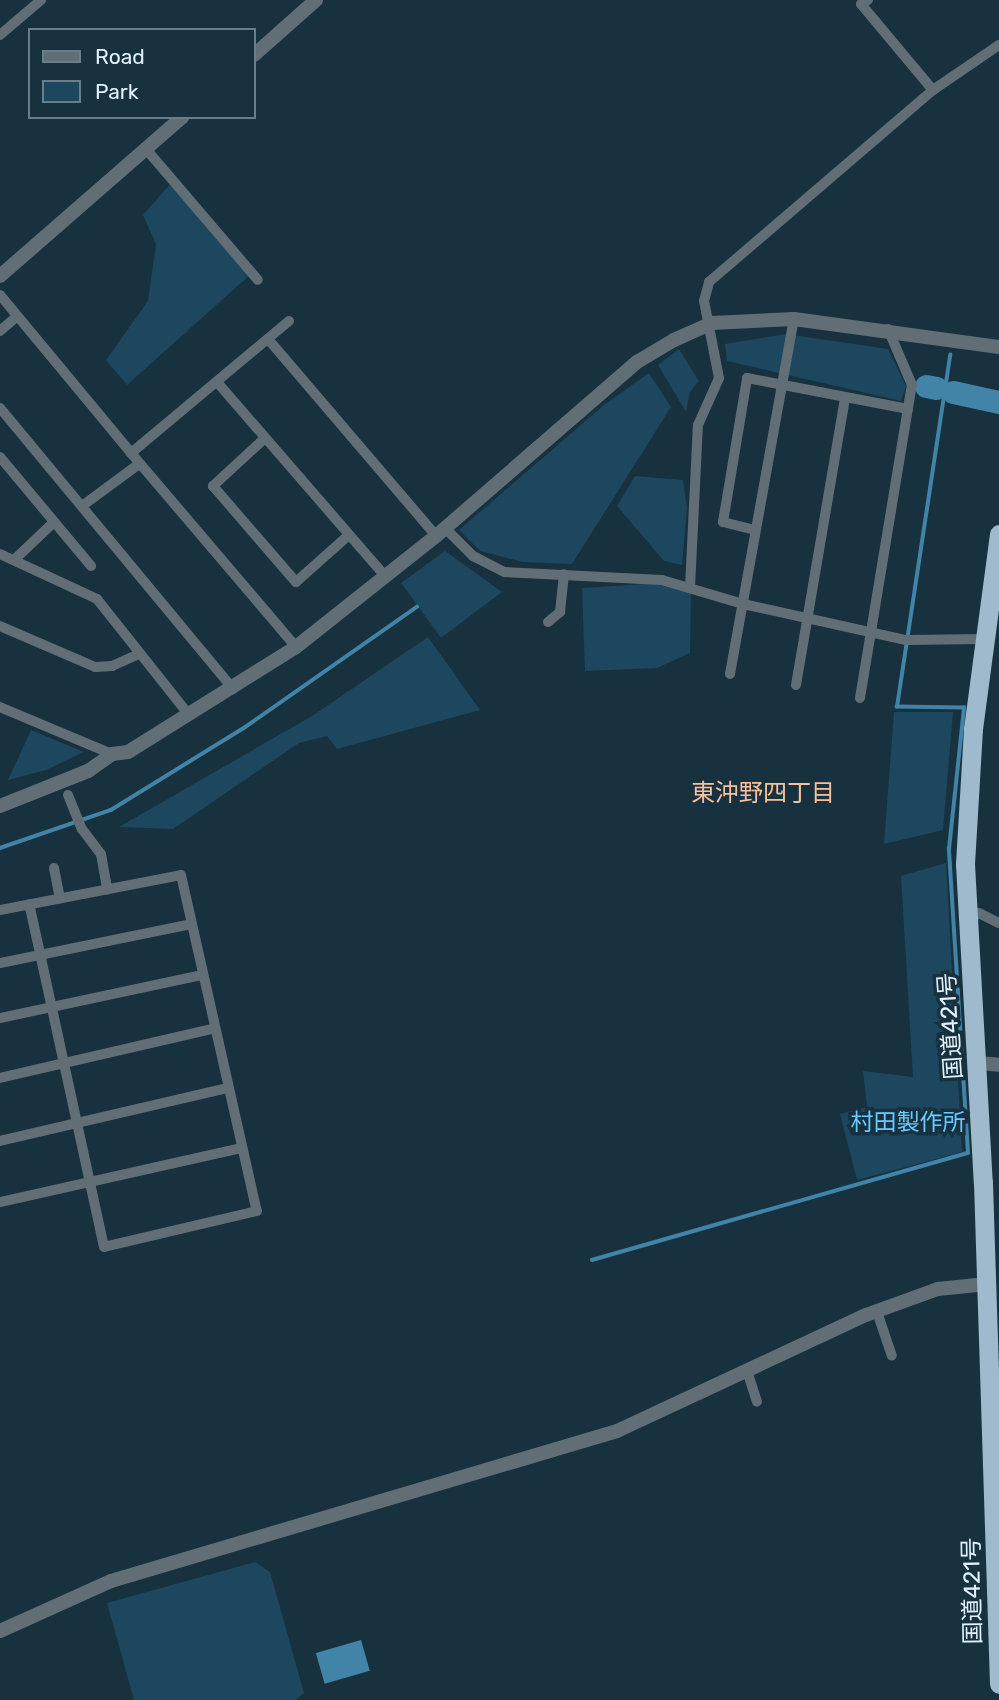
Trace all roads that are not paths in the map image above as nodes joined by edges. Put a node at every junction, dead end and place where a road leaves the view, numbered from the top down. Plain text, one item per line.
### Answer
1 (41, 0) edge
2 (316, 0) edge
3 (868, 0) edge
4 (0, 35) edge
5 (999, 45) edge
6 (256, 53) edge
7 (933, 90) junction
8 (180, 119) edge
9 (146, 149) junction
10 (0, 276) edge
11 (258, 280) dead end
12 (0, 295) edge
13 (18, 316) junction
14 (794, 319) junction
15 (289, 321) dead end
16 (712, 323) junction
17 (888, 329) junction
18 (0, 331) edge
19 (268, 339) junction
20 (999, 346) edge
21 (217, 382) junction
22 (780, 385) junction
23 (845, 397) junction
24 (0, 408) edge
25 (908, 409) junction
26 (265, 438) junction
27 (131, 453) junction
28 (0, 457) edge
29 (139, 464) junction
30 (82, 506) junction
31 (54, 522) junction
32 (755, 530) junction
33 (441, 532) junction
34 (999, 534) edge
35 (349, 535) junction
36 (0, 554) edge
37 (14, 560) junction
38 (91, 566) dead end
39 (564, 574) junction
40 (385, 576) junction
41 (690, 587) junction
42 (743, 604) junction
43 (807, 619) junction
44 (548, 622) dead end
45 (0, 626) edge
46 (874, 634) junction
47 (984, 639) junction
48 (296, 647) junction
49 (139, 653) junction
50 (730, 674) dead end
51 (796, 685) dead end
52 (233, 689) junction
53 (860, 698) dead end
54 (0, 707) edge
55 (188, 714) junction
56 (112, 754) junction
57 (68, 795) dead end
58 (0, 806) edge
59 (54, 868) dead end
60 (107, 889) junction
61 (60, 898) junction
62 (29, 904) junction
63 (0, 909) edge
64 (969, 920) junction
65 (999, 923) edge
66 (191, 924) junction
67 (40, 955) junction
68 (0, 963) edge
69 (202, 975) junction
70 (52, 1007) junction
71 (0, 1018) edge
72 (213, 1029) junction
73 (978, 1063) junction
74 (64, 1064) junction
75 (999, 1065) edge
76 (0, 1079) edge
77 (227, 1088) junction
78 (77, 1123) junction
79 (0, 1141) edge
80 (242, 1148) junction
81 (90, 1182) junction
82 (0, 1202) edge
83 (993, 1283) edge
84 (877, 1312) junction
85 (892, 1356) dead end
86 (748, 1374) junction
87 (757, 1402) dead end
88 (996, 1444) edge
89 (0, 1631) edge
90 (999, 1684) edge

1 - 4 street
2 - 6 street
3 - 7 street
5 - 7 street
7 - 16 street
8 - 9 street
9 - 10 street
9 - 11 street
12 - 13 street
13 - 18 street
13 - 27 street
14 - 16 street
14 - 17 street
14 - 22 street
15 - 19 street
16 - 33 street
16 - 41 street
17 - 20 street
17 - 25 street
19 - 21 street
19 - 33 street
21 - 26 street
21 - 27 street
22 - 23 street
22 - 32 street
22 - 32 street
23 - 25 street
23 - 43 street
24 - 30 street
25 - 46 street
26 - 35 street
26 - 35 street
27 - 29 street
28 - 31 street
29 - 30 street
29 - 48 street
30 - 52 street
31 - 37 street
31 - 38 street
32 - 42 street
33 - 39 street
33 - 40 street
34 - 47 highway, 国道421号
35 - 40 street
36 - 37 street
37 - 49 street
39 - 41 street
39 - 44 street
40 - 48 street
41 - 42 street
42 - 43 street
42 - 50 street
43 - 46 street
43 - 51 street
45 - 49 street
46 - 47 street
46 - 53 street
47 - 64 highway, 国道421号
48 - 52 street
49 - 55 street
52 - 55 street
54 - 56 street
55 - 56 street
56 - 58 street
57 - 60 street
59 - 61 street
60 - 61 street
60 - 66 street
61 - 62 street
62 - 63 street
62 - 67 street
64 - 65 street
64 - 73 highway, 国道421号
66 - 67 street
66 - 69 street
67 - 68 street
67 - 70 street
69 - 70 street
69 - 72 street
70 - 71 street
70 - 74 street
72 - 74 street
72 - 77 street
73 - 75 street
73 - 83 highway, 国道421号
74 - 76 street
74 - 78 street
77 - 78 street
77 - 80 street
78 - 79 street
78 - 81 street
80 - 81 street
80 - 81 street
81 - 82 street
83 - 84 street
83 - 88 highway, 国道421号
84 - 85 street
84 - 86 street
86 - 87 street
86 - 89 street
88 - 90 highway, 国道421号

